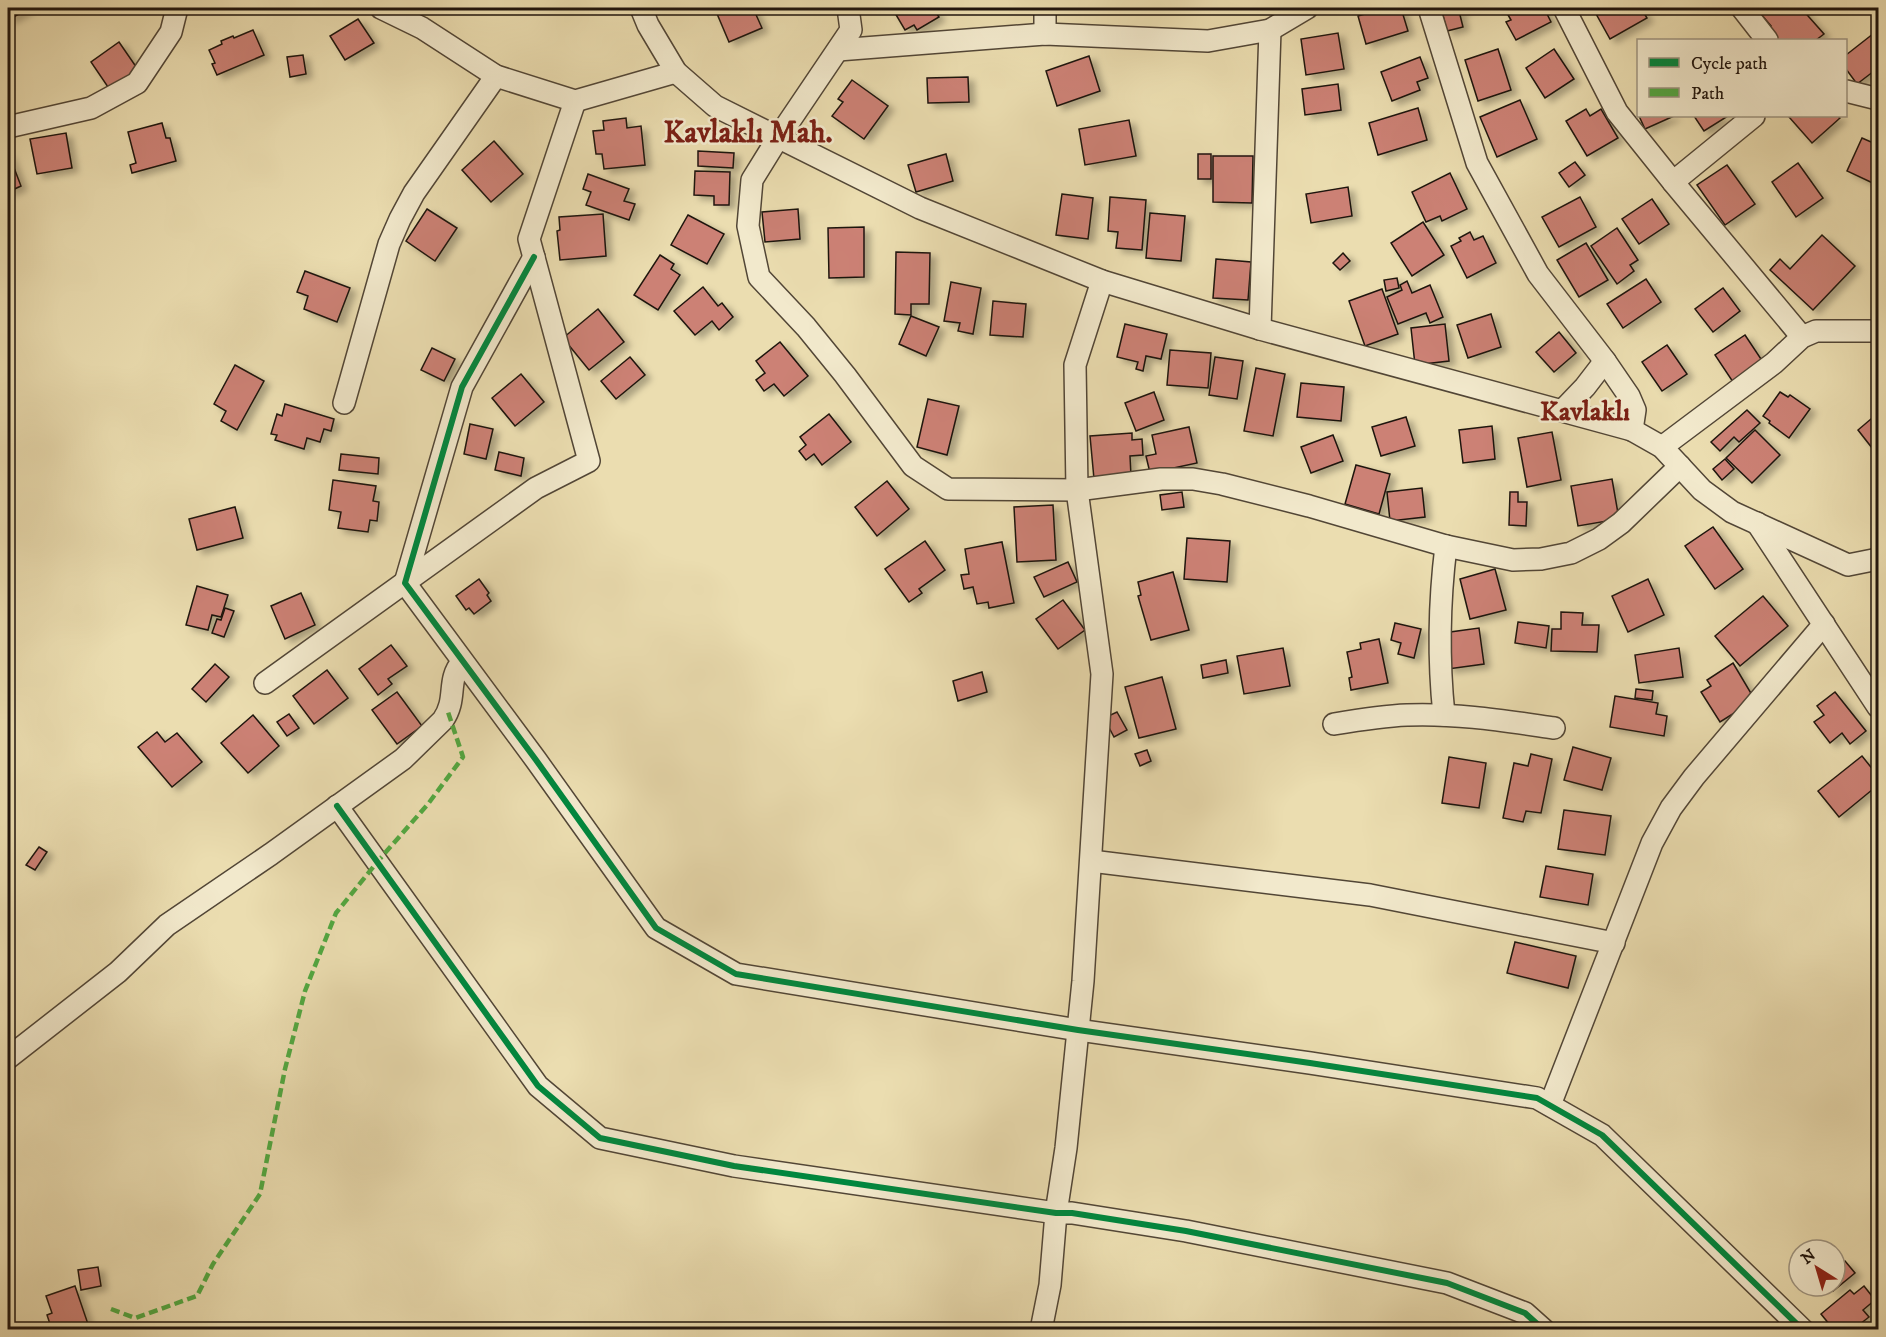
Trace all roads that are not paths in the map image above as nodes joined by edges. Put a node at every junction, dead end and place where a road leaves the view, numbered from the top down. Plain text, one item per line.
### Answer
1 (177, 8) edge
2 (381, 8) edge
3 (641, 8) edge
4 (848, 8) edge
5 (1045, 8) edge
6 (1307, 8) edge
7 (1429, 8) edge
8 (1564, 8) edge
9 (1742, 8) edge
10 (1270, 30) junction
11 (1045, 34) junction
12 (1766, 39) edge
13 (838, 50) junction
14 (676, 72) junction
15 (496, 76) junction
16 (1847, 91) edge
17 (1878, 99) edge
18 (575, 101) junction
19 (1753, 117) edge
20 (8, 127) edge
21 (778, 138) junction
22 (1673, 183) junction
23 (534, 257) junction
24 (1102, 281) junction
25 (1260, 329) junction
26 (1878, 331) edge
27 (1802, 337) junction
28 (1605, 361) junction
29 (344, 403) dead end
30 (1562, 411) junction
31 (1632, 430) junction
32 (1662, 447) junction
33 (1680, 466) junction
34 (1077, 490) junction
35 (1757, 523) junction
36 (1446, 546) junction
37 (1878, 559) edge
38 (405, 583) junction
39 (1824, 624) junction
40 (462, 662) junction
41 (265, 683) dead end
42 (1878, 707) edge
43 (1444, 715) junction
44 (1334, 724) dead end
45 (1554, 728) dead end
46 (337, 806) junction
47 (1091, 861) junction
48 (1614, 943) junction
49 (1078, 1030) junction
50 (8, 1058) edge
51 (1550, 1105) junction
52 (1056, 1213) junction
53 (1041, 1329) edge
54 (1544, 1329) edge
55 (1803, 1329) edge

1 - 20 street
2 - 15 street
3 - 14 street
4 - 13 street
5 - 11 street
6 - 10 street
7 - 28 street
8 - 22 street
9 - 12 street
10 - 11 street
10 - 25 street
11 - 13 street
13 - 21 street
14 - 18 street
14 - 21 street
15 - 18 street
15 - 29 street
16 - 17 street
18 - 23 street
19 - 22 street
21 - 24 street
21 - 34 street
22 - 27 street
23 - 38 street
23 - 38 street
24 - 25 street
24 - 34 street
25 - 30 street
26 - 27 street
27 - 32 street
28 - 30 street
28 - 31 street
30 - 31 street
31 - 32 street
32 - 33 street
33 - 35 street
33 - 36 street
34 - 36 street
34 - 47 street
35 - 37 street
35 - 39 street
36 - 43 street
38 - 40 street
38 - 41 street
39 - 42 street
39 - 48 street
40 - 46 street
40 - 49 street
43 - 44 street
43 - 45 street
46 - 50 street
46 - 52 street
47 - 48 street
47 - 49 street
48 - 51 street
49 - 51 street
49 - 52 street
51 - 55 street
52 - 53 street
52 - 54 street

